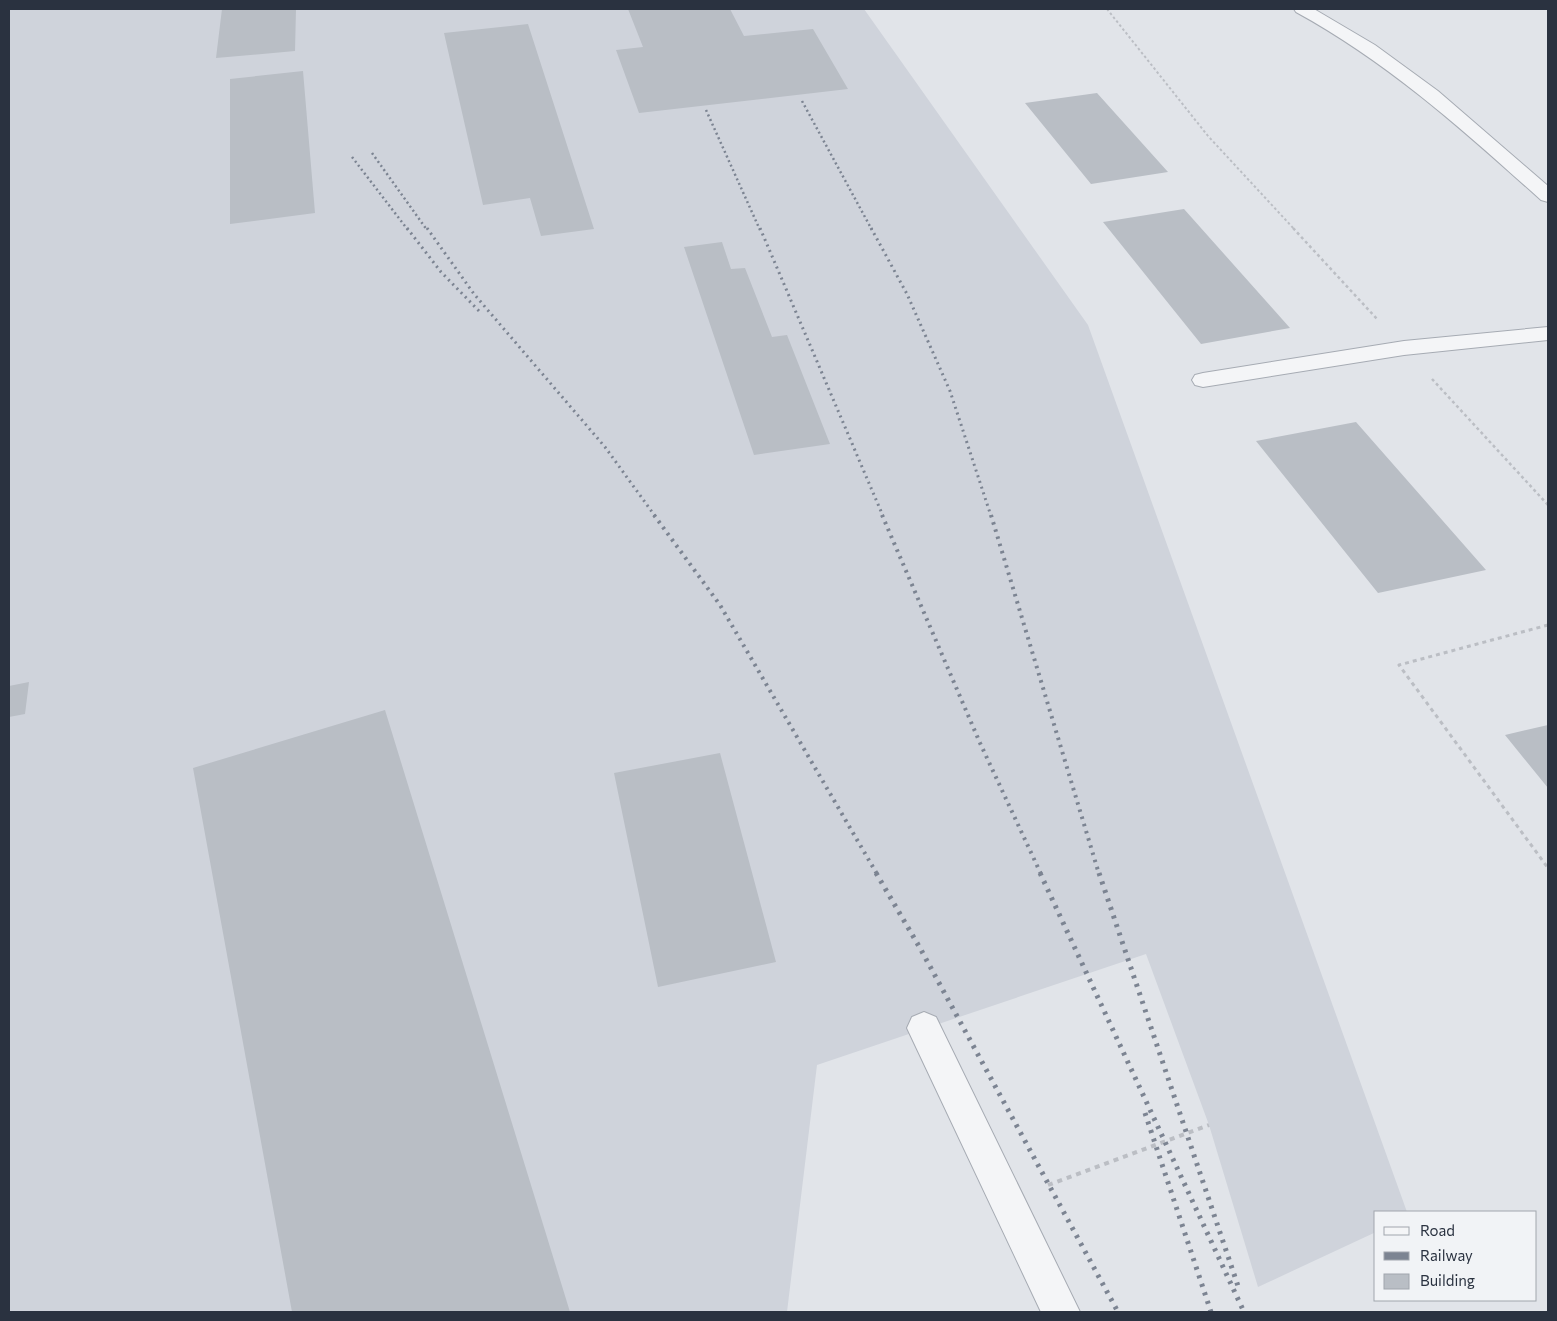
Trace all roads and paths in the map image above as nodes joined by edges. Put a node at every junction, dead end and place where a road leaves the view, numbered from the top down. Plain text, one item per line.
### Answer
1 (1106, 9) edge
2 (1302, 9) edge
3 (1548, 196) edge
4 (1548, 333) edge
5 (1404, 348) junction
6 (1203, 380) dead end
7 (1548, 505) edge
8 (1548, 625) edge
9 (1548, 868) edge
10 (924, 1028) dead end
11 (1209, 1125) dead end
12 (1006, 1200) junction
13 (1061, 1312) edge

1 - 5 path
2 - 3 street
4 - 5 street
5 - 6 street
5 - 7 path
8 - 9 path
10 - 12 street
11 - 12 path
12 - 13 street

